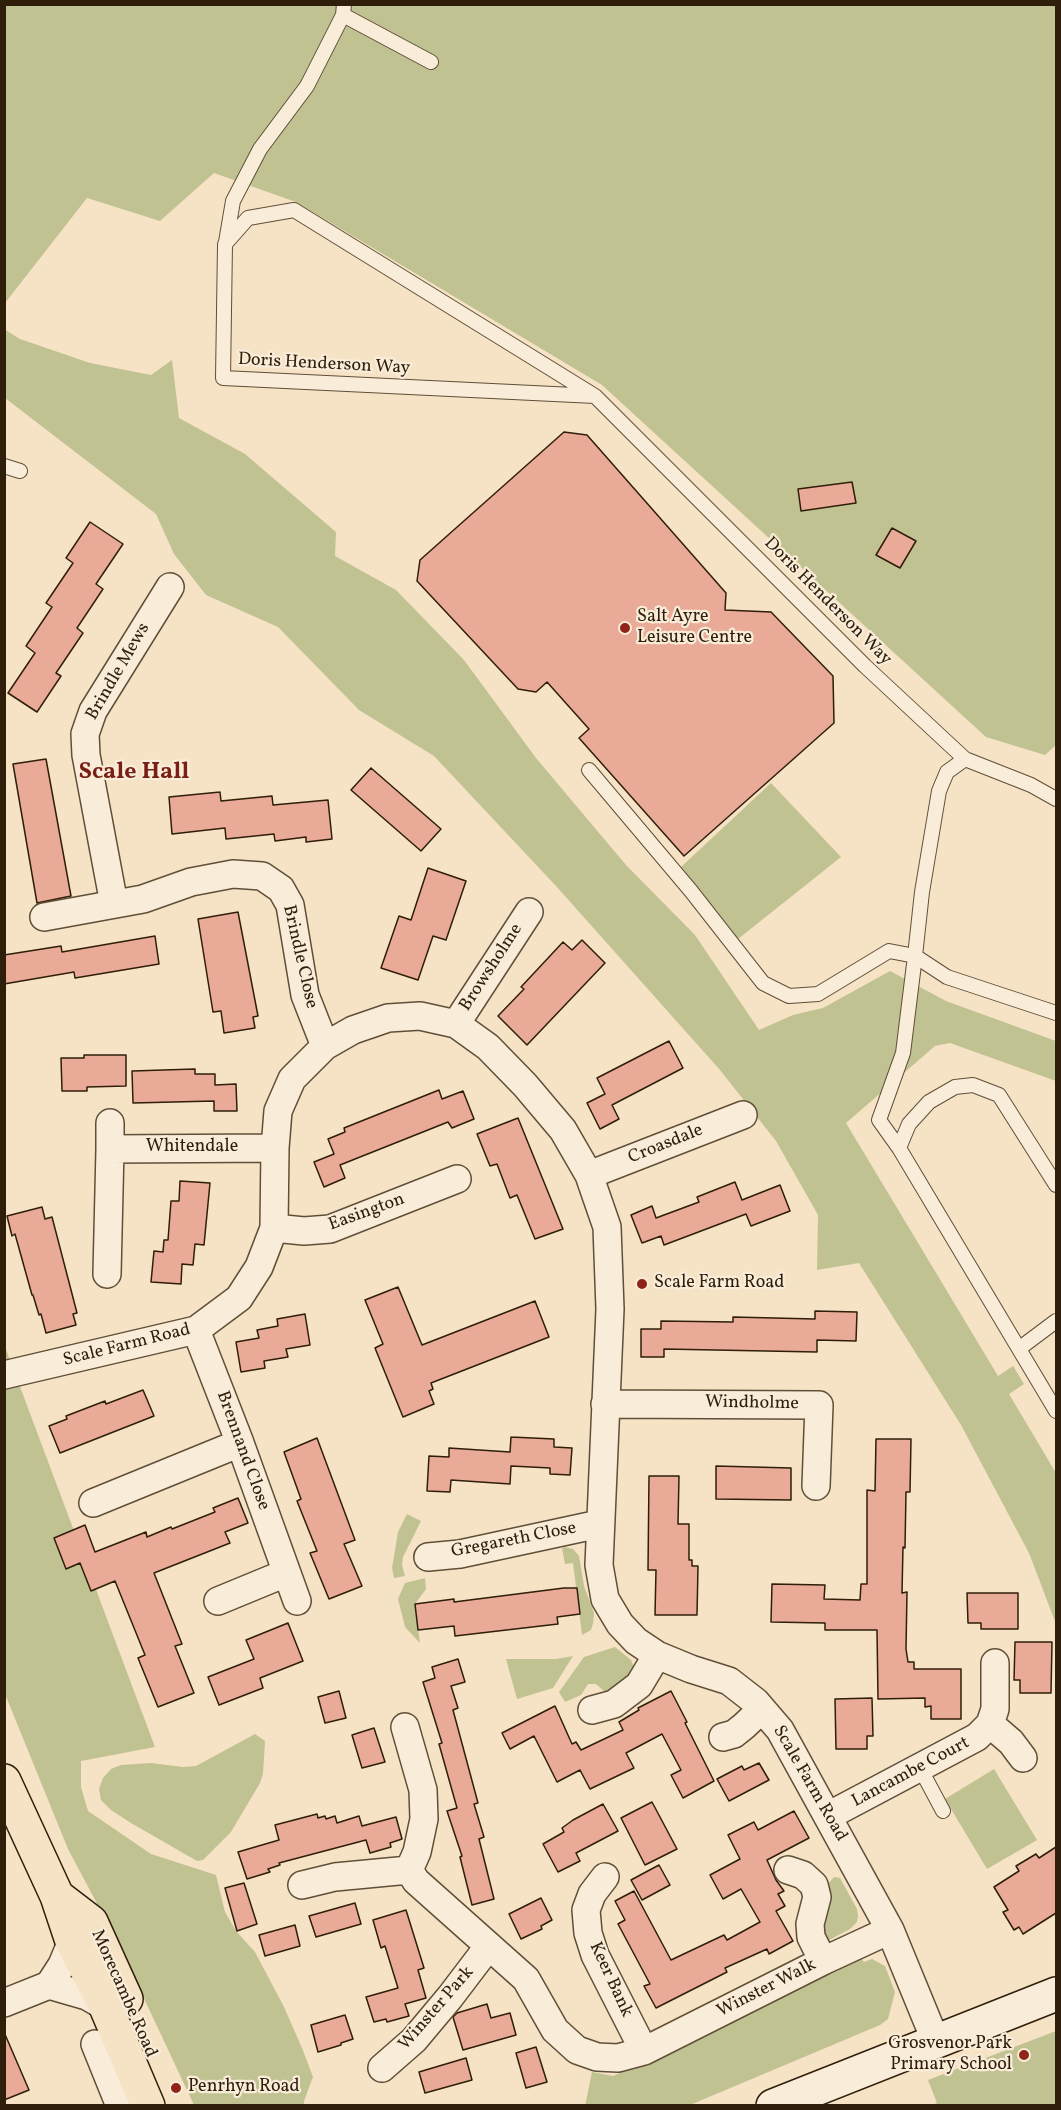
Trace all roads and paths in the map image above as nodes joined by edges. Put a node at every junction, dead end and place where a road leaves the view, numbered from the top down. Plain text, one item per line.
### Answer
1 (343, 10) edge
2 (431, 62) dead end
3 (225, 244) junction
4 (595, 396) junction
5 (4, 466) edge
6 (20, 471) dead end
7 (170, 587) dead end
8 (965, 759) junction
9 (589, 770) dead end
10 (1056, 799) edge
11 (114, 904) junction
12 (529, 912) dead end
13 (44, 917) dead end
14 (915, 956) junction
15 (1056, 1013) edge
16 (456, 1024) junction
17 (325, 1046) junction
18 (743, 1115) dead end
19 (110, 1123) dead end
20 (275, 1148) junction
21 (899, 1148) junction
22 (110, 1149) junction
23 (589, 1176) junction
24 (457, 1179) dead end
25 (1055, 1181) edge
26 (274, 1228) junction
27 (107, 1274) dead end
28 (1056, 1321) edge
29 (196, 1330) junction
30 (1020, 1348) junction
31 (4, 1375) edge
32 (605, 1404) junction
33 (1056, 1411) edge
34 (240, 1443) junction
35 (816, 1486) dead end
36 (93, 1503) dead end
37 (599, 1524) junction
38 (428, 1557) dead end
39 (286, 1573) junction
40 (218, 1601) dead end
41 (297, 1601) dead end
42 (657, 1655) junction
43 (994, 1663) dead end
44 (762, 1709) junction
45 (592, 1710) dead end
46 (990, 1724) junction
47 (405, 1727) dead end
48 (723, 1737) dead end
49 (1023, 1758) dead end
50 (920, 1768) junction
51 (4, 1781) edge
52 (943, 1810) dead end
53 (828, 1816) junction
54 (409, 1870) junction
55 (788, 1870) dead end
56 (605, 1876) dead end
57 (302, 1885) dead end
58 (57, 1896) junction
59 (890, 1930) junction
60 (72, 1941) junction
61 (488, 1947) junction
62 (823, 1961) junction
63 (49, 1986) junction
64 (1056, 1994) edge
65 (4, 2003) edge
66 (106, 2007) junction
67 (936, 2042) junction
68 (95, 2044) dead end
69 (644, 2051) junction
70 (382, 2068) dead end
71 (120, 2106) edge
72 (148, 2106) edge
73 (172, 2106) edge
74 (773, 2106) edge

1 - 2 lane
1 - 3 lane
3 - 4 lane, Doris Henderson Way
3 - 4 lane, Doris Henderson Way
4 - 8 lane, Doris Henderson Way
5 - 6 lane
7 - 11 street, Brindle Mews
8 - 10 lane, Doris Henderson Way
8 - 14 lane
9 - 14 lane
11 - 13 street
11 - 17 street, Brindle Close
12 - 16 street, Browsholme
14 - 15 lane
14 - 21 lane
16 - 17 street, Scale Farm Road
16 - 23 street, Scale Farm Road
17 - 20 street, Scale Farm Road
18 - 23 street, Croasdale
19 - 22 street
20 - 22 street, Whitendale
20 - 26 street, Scale Farm Road
21 - 25 lane
21 - 30 lane
22 - 27 street
23 - 32 street, Scale Farm Road
24 - 26 street, Easington
26 - 29 street, Scale Farm Road
28 - 30 lane
29 - 31 street, Scale Farm Road
29 - 34 street, Brennand Close
30 - 33 lane
32 - 35 street, Windholme
32 - 37 street, Scale Farm Road
34 - 36 street
34 - 39 street, Brennand Close
37 - 38 street, Gregareth Close
37 - 42 street, Scale Farm Road
39 - 40 street
39 - 41 street, Brennand Close
42 - 44 street, Scale Farm Road
42 - 45 street
43 - 46 street
44 - 48 street
44 - 53 street, Scale Farm Road
46 - 49 street
46 - 50 street, Lancambe Court
47 - 54 street
50 - 52 lane
50 - 53 street, Lancambe Court
51 - 58 main road, Morecambe Road
53 - 59 street, Scale Farm Road
54 - 57 street
54 - 61 street
55 - 62 street
56 - 69 street, Keer Bank
58 - 60 main road, Morecambe Road
58 - 73 main road, Morecambe Road
59 - 62 street, Winster Walk
59 - 67 street, Scale Farm Road
60 - 63 street
60 - 66 main road, Morecambe Road
61 - 69 street
61 - 70 street, Winster Park
62 - 69 street, Winster Walk
63 - 65 street
63 - 66 street
64 - 67 main road
66 - 72 main road, Morecambe Road
67 - 74 main road
68 - 71 street

